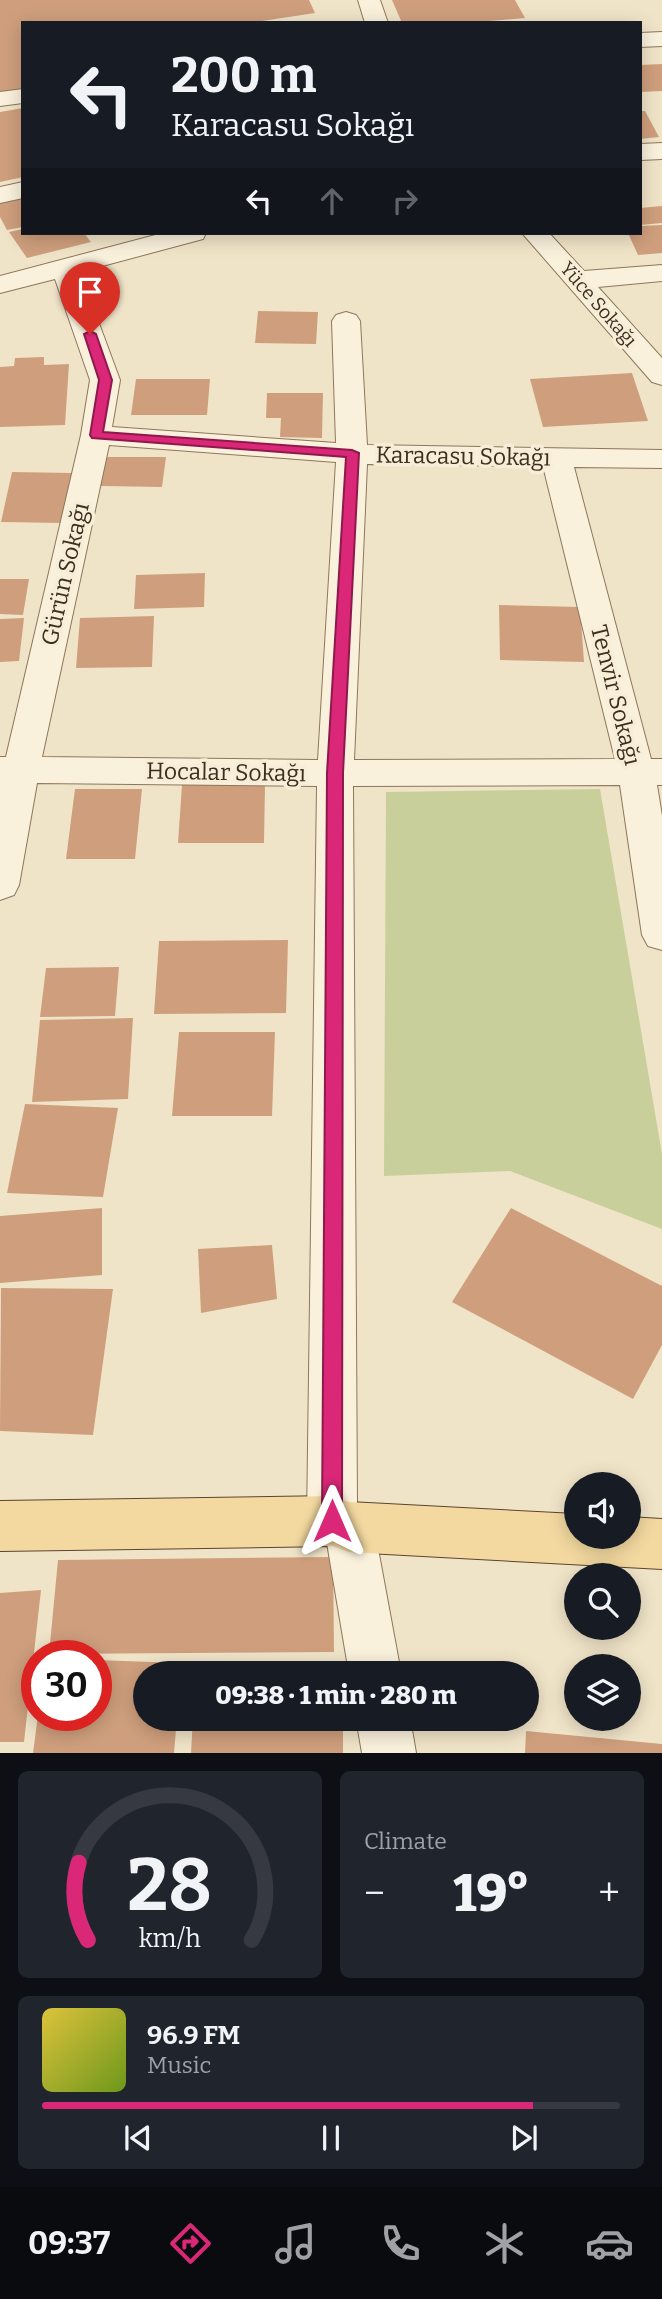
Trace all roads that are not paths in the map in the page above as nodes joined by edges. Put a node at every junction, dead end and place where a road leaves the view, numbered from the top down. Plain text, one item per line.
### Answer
1 (369, 0) edge
2 (376, 21) edge
3 (662, 39) edge
4 (642, 40) edge
5 (21, 96) edge
6 (0, 99) edge
7 (662, 151) edge
8 (642, 152) edge
9 (21, 190) edge
10 (0, 195) edge
11 (185, 235) edge
12 (537, 235) edge
13 (65, 267) junction
14 (662, 273) edge
15 (579, 280) junction
16 (0, 285) edge
17 (346, 321) dead end
18 (662, 376) edge
19 (96, 435) junction
20 (352, 453) junction
21 (556, 457) junction
22 (662, 459) edge
23 (10, 769) edge
24 (649, 771) edge
25 (335, 773) junction
26 (0, 885) edge
27 (662, 936) edge
28 (340, 1524) junction
29 (0, 1526) edge
30 (662, 1544) edge
31 (372, 1661) edge
32 (385, 1731) edge
33 (389, 1753) edge

1 - 2 street
3 - 4 street
5 - 6 street
7 - 8 street
9 - 10 street
11 - 13 street
12 - 15 street, Yüce Sokağı
13 - 16 street
13 - 19 street, Gürün Sokağı
14 - 15 street
15 - 18 street, Yüce Sokağı
17 - 20 street
19 - 20 street, Karacasu Sokağı
19 - 23 street, Gürün Sokağı
20 - 21 street, Karacasu Sokağı
20 - 25 street
21 - 22 street, Karacasu Sokağı
21 - 24 street, Tenvir Sokağı
23 - 25 street, Hocalar Sokağı
23 - 26 street, Gürün Sokağı
24 - 25 street, Hocalar Sokağı
24 - 27 street, Tenvir Sokağı
25 - 28 street
28 - 29 main road
28 - 30 main road
28 - 31 street
32 - 33 street

